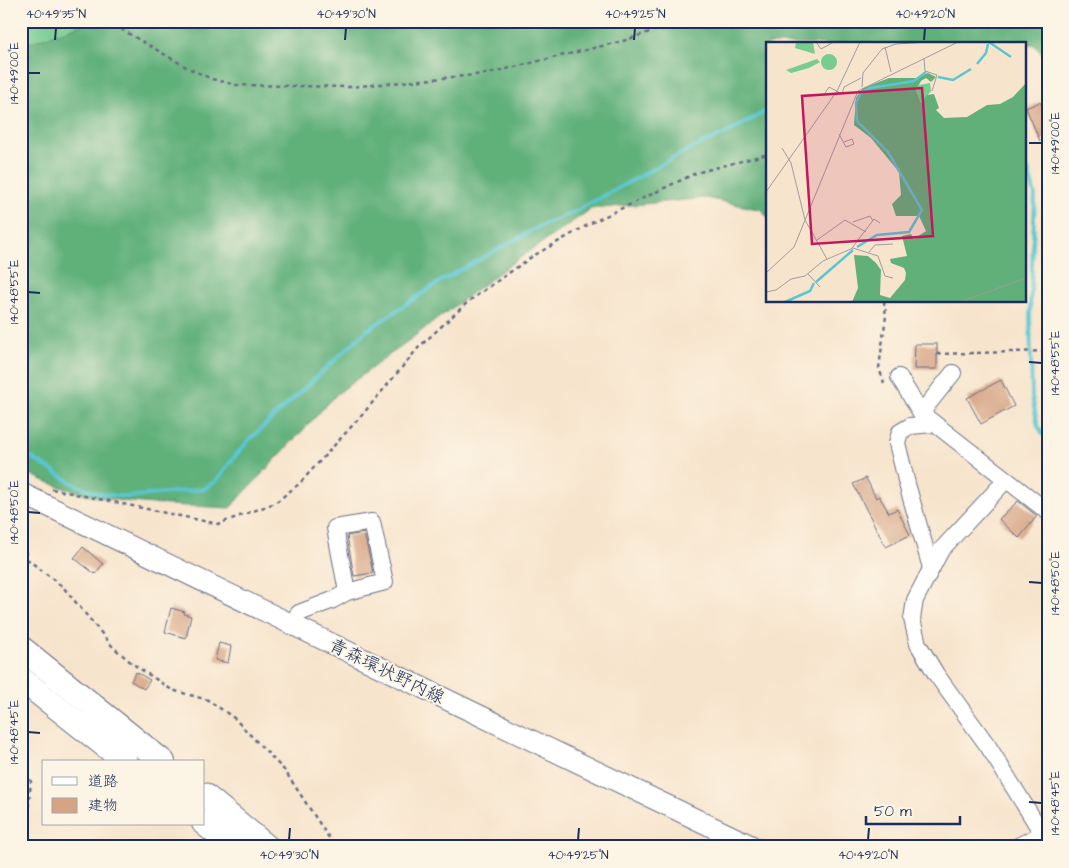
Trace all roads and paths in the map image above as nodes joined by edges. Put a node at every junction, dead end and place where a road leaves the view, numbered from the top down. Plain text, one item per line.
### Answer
1 (107, 21) edge
2 (673, 21) edge
3 (766, 155) edge
4 (884, 302) edge
5 (1048, 351) edge
6 (937, 354) dead end
7 (953, 374) dead end
8 (899, 377) joint
9 (921, 413) junction
10 (934, 424) junction
11 (1006, 480) junction
12 (52, 489) dead end
13 (23, 494) edge
14 (1048, 512) edge
15 (932, 568) junction
16 (347, 592) dead end
17 (290, 624) junction
18 (21, 648) edge
19 (21, 679) edge
20 (123, 760) edge
21 (161, 760) edge
22 (21, 766) edge
23 (205, 796) edge
24 (205, 825) edge
25 (1045, 832) edge
26 (24, 847) edge
27 (233, 847) edge
28 (267, 847) edge
29 (336, 847) edge
30 (754, 847) edge
31 (1016, 847) edge

1 - 2 path
3 - 12 path
4 - 8 path
5 - 6 path
7 - 9 street
8 - 9 street
9 - 10 street
10 - 11 street
10 - 15 street
11 - 14 street
11 - 15 street
13 - 17 main road, 青森環状野内線
13 - 29 path
15 - 25 street
16 - 17 street
17 - 30 main road, 青森環状野内線
18 - 21 highway
19 - 20 highway
22 - 26 path
23 - 28 highway
24 - 27 highway
25 - 31 street

